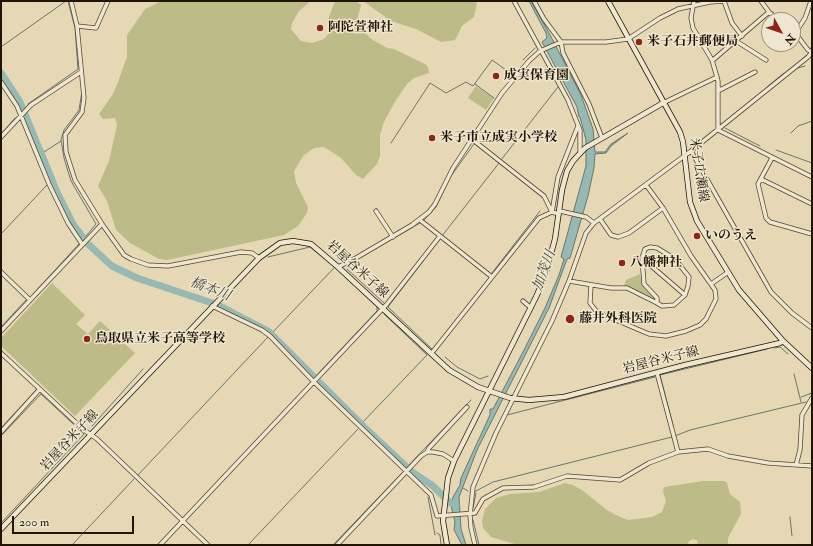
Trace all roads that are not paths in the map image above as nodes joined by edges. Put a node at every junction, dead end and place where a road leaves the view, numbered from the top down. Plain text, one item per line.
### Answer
1 (71, 1) edge
2 (108, 1) edge
3 (514, 1) edge
4 (534, 1) edge
5 (608, 1) edge
6 (724, 1) edge
7 (762, 1) edge
8 (811, 1) edge
9 (694, 3) edge
10 (768, 12) edge
11 (761, 18) edge
12 (801, 23) edge
13 (77, 26) junction
14 (742, 36) junction
15 (628, 38) junction
16 (801, 40) edge
17 (736, 41) junction
18 (561, 42) junction
19 (542, 50) junction
20 (812, 52) edge
21 (713, 60) junction
22 (766, 60) dead end
23 (81, 72) junction
24 (755, 72) dead end
25 (716, 77) junction
26 (1, 82) edge
27 (717, 86) junction
28 (663, 102) junction
29 (21, 115) junction
30 (578, 126) junction
31 (718, 130) junction
32 (1, 137) edge
33 (600, 139) junction
34 (473, 140) junction
35 (691, 151) junction
36 (580, 153) junction
37 (685, 155) junction
38 (772, 158) junction
39 (812, 177) edge
40 (761, 179) junction
41 (646, 185) junction
42 (812, 204) edge
43 (663, 208) junction
44 (376, 211) dead end
45 (552, 212) junction
46 (561, 212) junction
47 (600, 219) junction
48 (420, 220) junction
49 (594, 223) junction
50 (102, 224) junction
51 (812, 234) edge
52 (440, 236) junction
53 (393, 237) junction
54 (83, 244) junction
55 (259, 258) junction
56 (642, 258) junction
57 (338, 267) junction
58 (1, 272) edge
59 (727, 273) junction
60 (492, 277) junction
61 (569, 281) junction
62 (591, 284) junction
63 (711, 284) junction
64 (685, 295) junction
65 (30, 300) junction
66 (523, 301) dead end
67 (657, 303) junction
68 (213, 304) junction
69 (383, 308) junction
70 (531, 308) junction
71 (812, 328) edge
72 (1, 331) edge
73 (783, 341) junction
74 (1, 353) edge
75 (431, 354) junction
76 (812, 368) edge
77 (658, 373) junction
78 (315, 381) junction
79 (40, 389) junction
80 (488, 391) junction
81 (512, 398) junction
82 (812, 398) edge
83 (467, 407) dead end
84 (1, 432) edge
85 (91, 435) junction
86 (427, 452) junction
87 (678, 452) junction
88 (454, 461) junction
89 (796, 465) junction
90 (812, 466) edge
91 (408, 470) junction
92 (443, 515) junction
93 (470, 515) junction
94 (183, 521) junction
95 (1, 529) edge
96 (160, 545) edge
97 (208, 545) edge
98 (337, 545) edge
99 (447, 545) edge
100 (475, 545) edge

1 - 13 street
2 - 13 street
3 - 19 street
4 - 18 street
5 - 15 main road, 米子広瀬線
6 - 9 street
6 - 14 street
7 - 10 street
8 - 12 street
9 - 15 street
9 - 21 street
11 - 14 street
13 - 23 street
14 - 17 street
15 - 18 street
15 - 28 main road, 米子広瀬線
16 - 20 street
17 - 21 street
17 - 22 street
18 - 19 street
18 - 33 street
19 - 30 street
19 - 34 street
20 - 31 street
21 - 25 street
23 - 29 street
23 - 50 street
24 - 27 street
25 - 27 street
25 - 28 street
26 - 29 street
27 - 31 street
28 - 33 main road
28 - 37 main road, 米子広瀬線
29 - 32 street
29 - 54 street
30 - 36 street
30 - 45 street
31 - 35 street
31 - 38 street
33 - 36 main road
34 - 45 street
34 - 48 street
35 - 37 street
35 - 71 street
36 - 46 main road
37 - 41 street
37 - 59 main road, 米子広瀬線
38 - 39 street
38 - 40 street
40 - 42 street
40 - 51 street
41 - 43 street
41 - 47 street
43 - 47 street
43 - 63 street
44 - 53 street
45 - 46 street
45 - 60 street
46 - 49 street
46 - 70 main road
47 - 49 street
48 - 52 street
48 - 53 street
49 - 61 street
50 - 54 street
50 - 55 street
52 - 60 street
52 - 69 street
53 - 57 street
54 - 65 street
55 - 57 main road, 岩屋谷米子線
55 - 68 main road, 岩屋谷米子線
56 - 64 street
56 - 64 street
56 - 67 street
57 - 69 main road, 岩屋谷米子線
58 - 65 street
59 - 63 street
59 - 73 main road, 米子広瀬線
60 - 75 street
61 - 62 street
61 - 81 street
62 - 63 street
62 - 67 street
64 - 67 street
65 - 72 street
66 - 70 street
68 - 78 street
68 - 85 main road, 岩屋谷米子線
69 - 75 main road, 岩屋谷米子線
69 - 78 street
70 - 80 main road
73 - 76 main road, 米子広瀬線
73 - 77 main road, 岩屋谷米子線
74 - 79 street
75 - 80 main road, 岩屋谷米子線
77 - 81 main road, 岩屋谷米子線
77 - 87 street
78 - 91 street
78 - 94 street
79 - 84 street
79 - 85 street
80 - 81 main road, 岩屋谷米子線
80 - 88 main road
81 - 93 street
82 - 89 street
83 - 86 street
85 - 94 street
85 - 95 main road, 岩屋谷米子線
86 - 88 street
86 - 91 street
87 - 89 street
87 - 93 street
88 - 92 main road
89 - 90 street
91 - 92 street
91 - 98 street
92 - 93 street
92 - 99 main road
93 - 100 street
94 - 96 street
94 - 97 street

